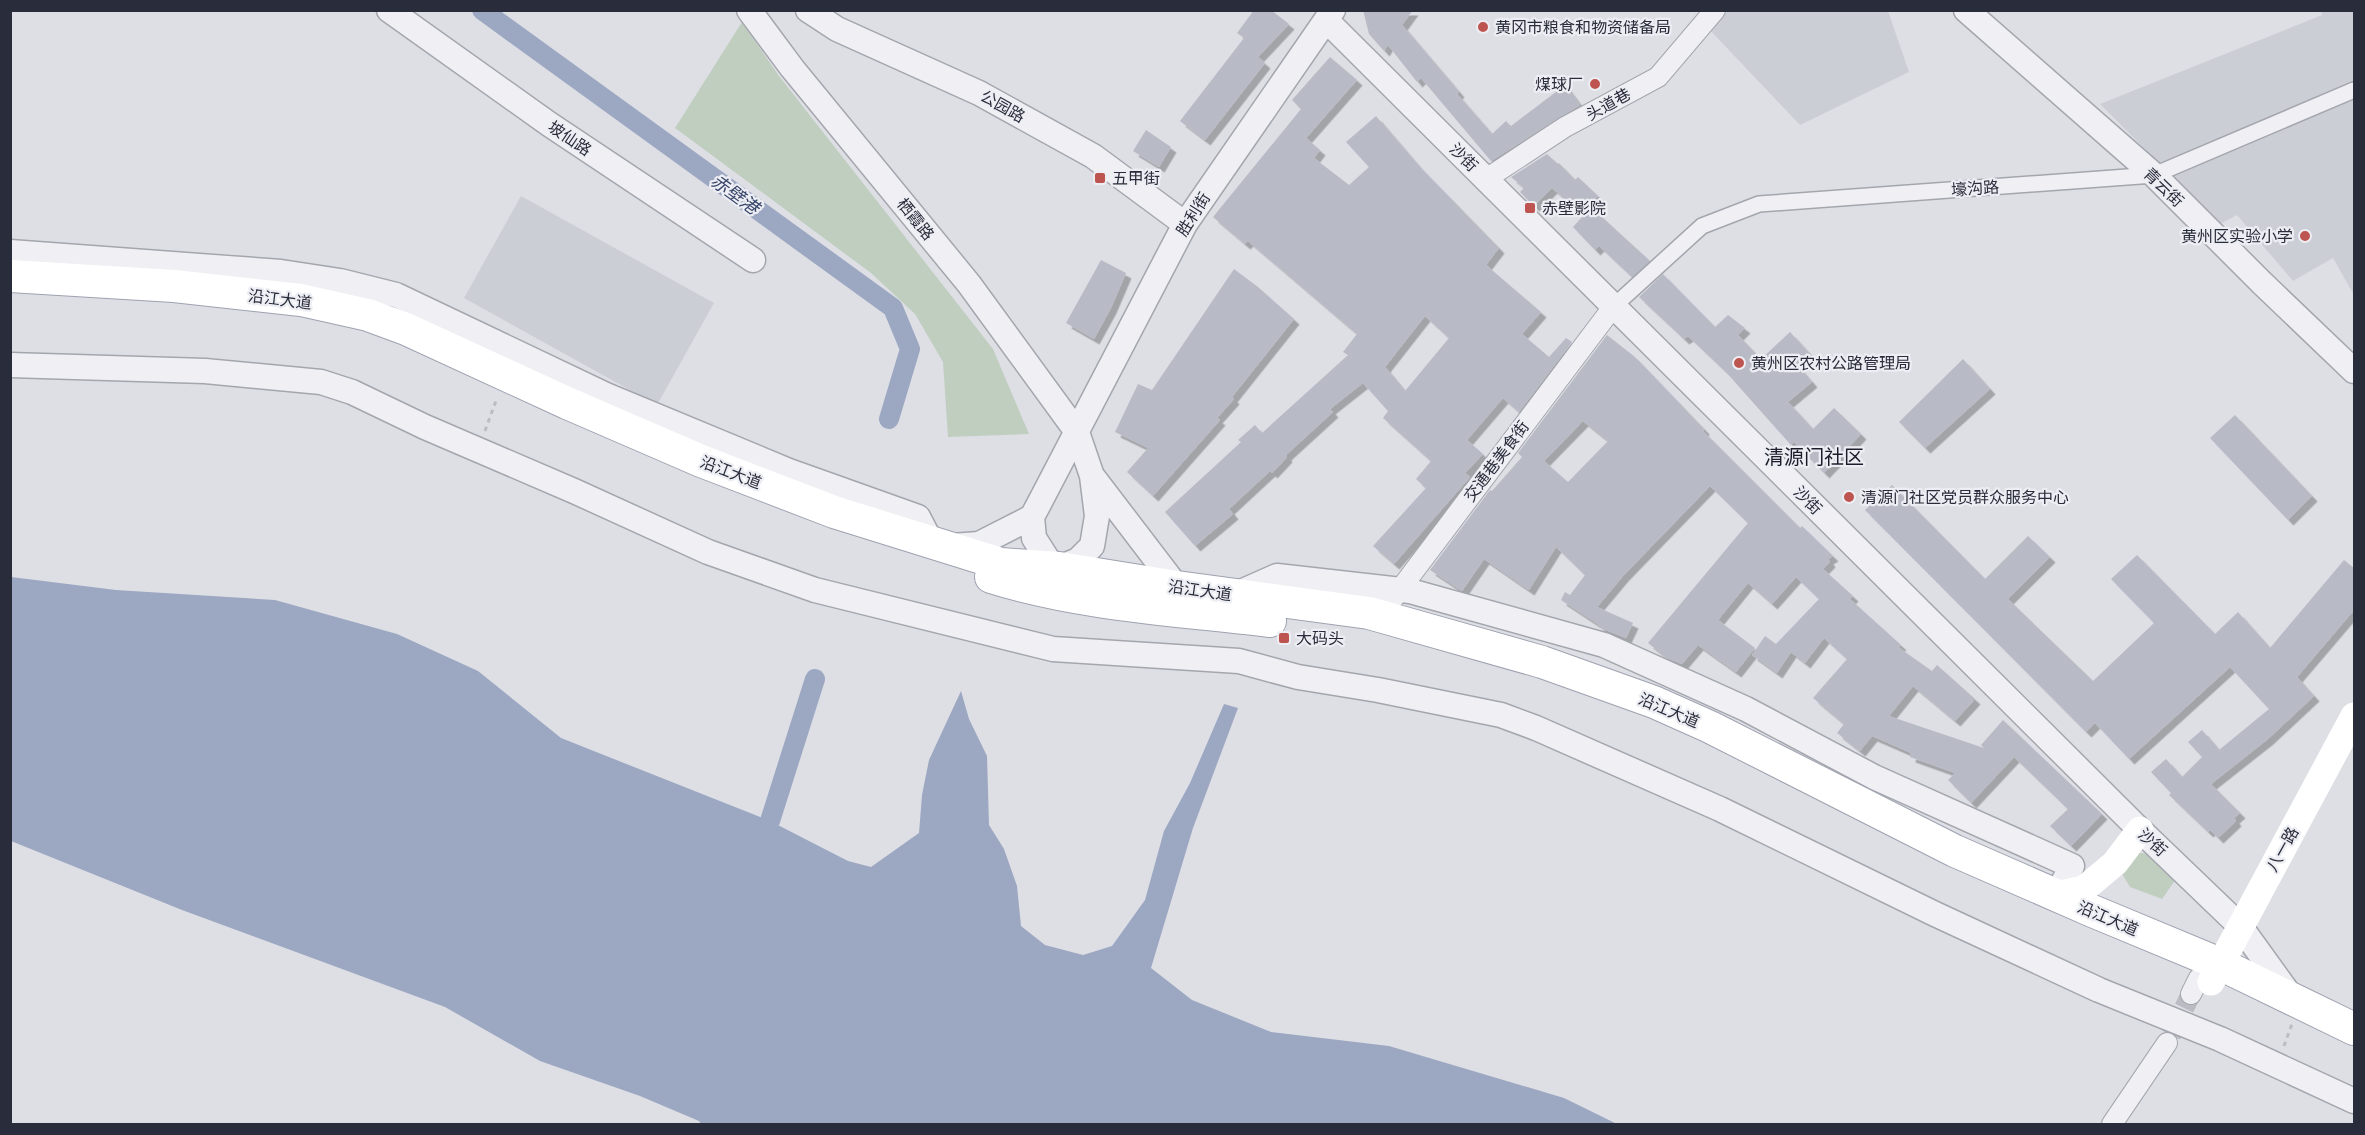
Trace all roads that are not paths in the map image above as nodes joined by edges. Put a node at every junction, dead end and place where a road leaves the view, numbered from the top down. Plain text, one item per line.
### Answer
1 (389, 10) edge
2 (749, 10) edge
3 (808, 10) edge
4 (1715, 10) edge
5 (1966, 10) edge
6 (1324, 14) edge
7 (2355, 90) edge
8 (2154, 175) junction
9 (1486, 179) junction
10 (1185, 224) junction
11 (10, 252) edge
12 (753, 260) dead end
13 (10, 276) edge
14 (10, 294) edge
15 (1613, 307) junction
16 (10, 365) edge
17 (2355, 371) edge
18 (1077, 432) junction
19 (1092, 476) junction
20 (1032, 517) junction
21 (938, 544) junction
22 (1059, 568) junction
23 (1019, 585) junction
24 (1177, 587) junction
25 (1399, 590) junction
26 (1234, 595) junction
27 (1380, 616) junction
28 (2355, 716) edge
29 (2140, 830) junction
30 (2056, 895) junction
31 (2240, 926) junction
32 (2205, 980) junction
33 (2293, 1010) junction
34 (2355, 1029) edge
35 (2167, 1043) tunnel mouth
36 (2355, 1048) edge
37 (2355, 1101) edge
38 (2112, 1125) edge

1 - 12 street, 坡仙路
2 - 18 street, 栖霞路
3 - 10 street, 公园路
4 - 9 street, 头道巷
5 - 8 street, 青云街
6 - 9 street, 沙街
6 - 10 street, 胜利街
7 - 8 street, 壕沟路
8 - 15 street, 壕沟路
8 - 17 street, 青云街
9 - 15 street, 沙街
10 - 18 street, 胜利街
11 - 21 street
13 - 21 main road, 沿江大道
14 - 23 main road, 沿江大道
15 - 25 street, 交通巷美食街
15 - 29 street, 沙街
16 - 37 street
18 - 19 street, 栖霞路
18 - 20 street, 胜利街
19 - 22 street
19 - 24 street
20 - 21 street
20 - 22 street
21 - 22 main road, 沿江大道
22 - 23 street
22 - 24 main road, 沿江大道
23 - 32 main road, 沿江大道
24 - 26 main road, 沿江大道
25 - 26 street
25 - 27 street, 交通巷美食街
25 - 30 street
26 - 27 main road, 沿江大道
27 - 30 main road, 沿江大道
28 - 31 main road, 八一路
29 - 30 main road
29 - 31 street, 沙街
30 - 32 main road, 沿江大道
31 - 32 main road, 八一路
31 - 33 street, 沙街
32 - 33 main road, 沿江大道
33 - 34 main road, 沿江大道
33 - 36 main road, 沿江大道
35 - 38 street

